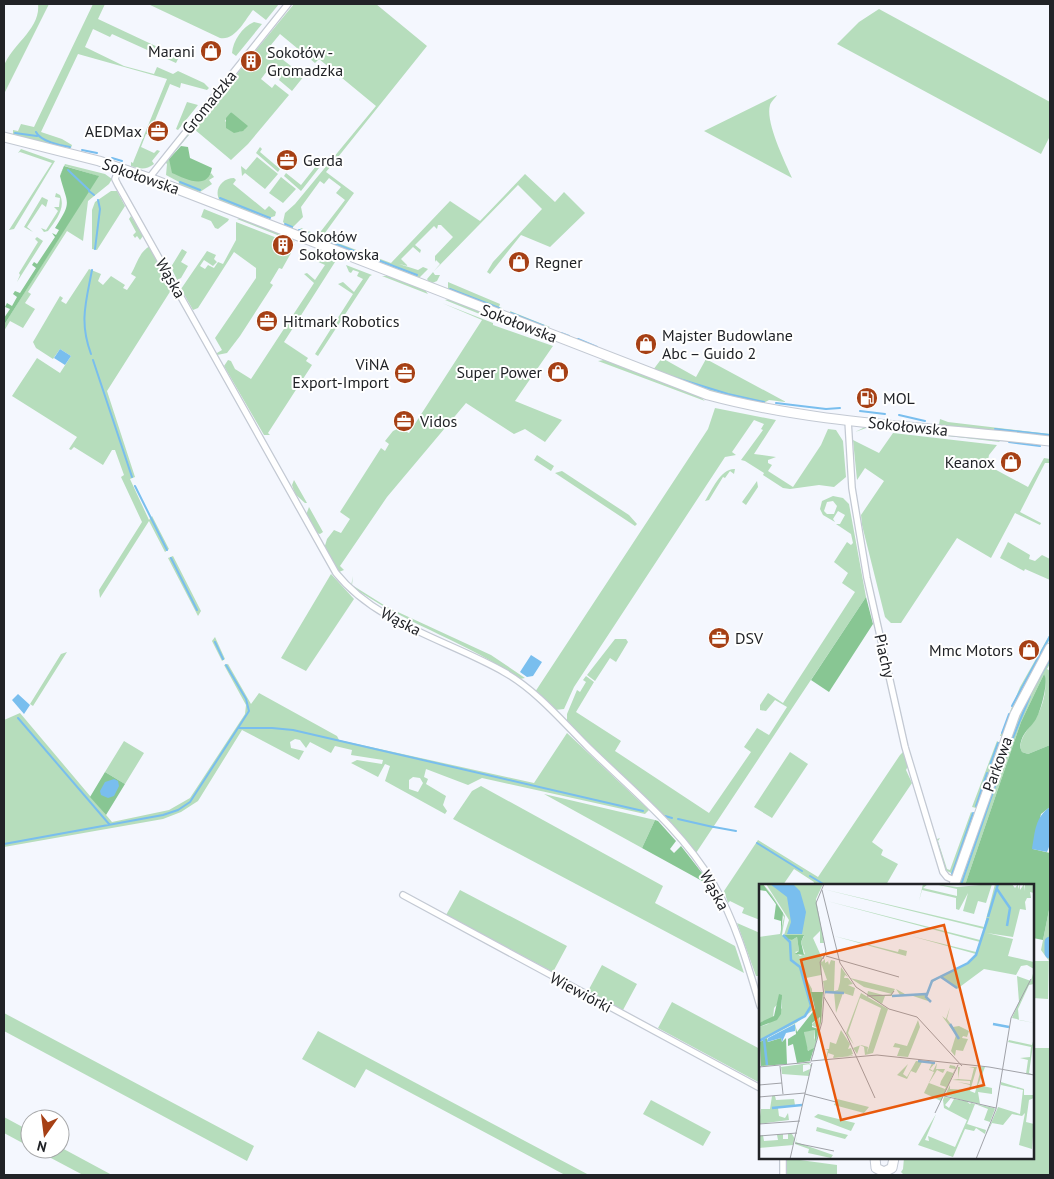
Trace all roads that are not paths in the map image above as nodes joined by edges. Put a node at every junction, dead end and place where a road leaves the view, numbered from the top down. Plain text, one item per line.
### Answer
1 (288, 4) edge
2 (4, 137) edge
3 (119, 168) junction
4 (149, 178) junction
5 (848, 420) junction
6 (1050, 441) edge
7 (1050, 648) edge
8 (955, 883) edge
9 (403, 895) dead end
10 (759, 1003) edge
11 (759, 1087) edge
12 (783, 1159) edge
13 (896, 1159) edge
14 (875, 1167) edge
15 (783, 1175) edge

1 - 4 street, Gromadzka
2 - 3 street, Sokołowska
3 - 4 street, Sokołowska
3 - 10 street, Wąska
4 - 5 street, Sokołowska
5 - 6 street, Sokołowska
5 - 8 street, Piachy
7 - 8 street, Parkowa
9 - 11 street, Wiewiórki
12 - 15 street
13 - 14 street

